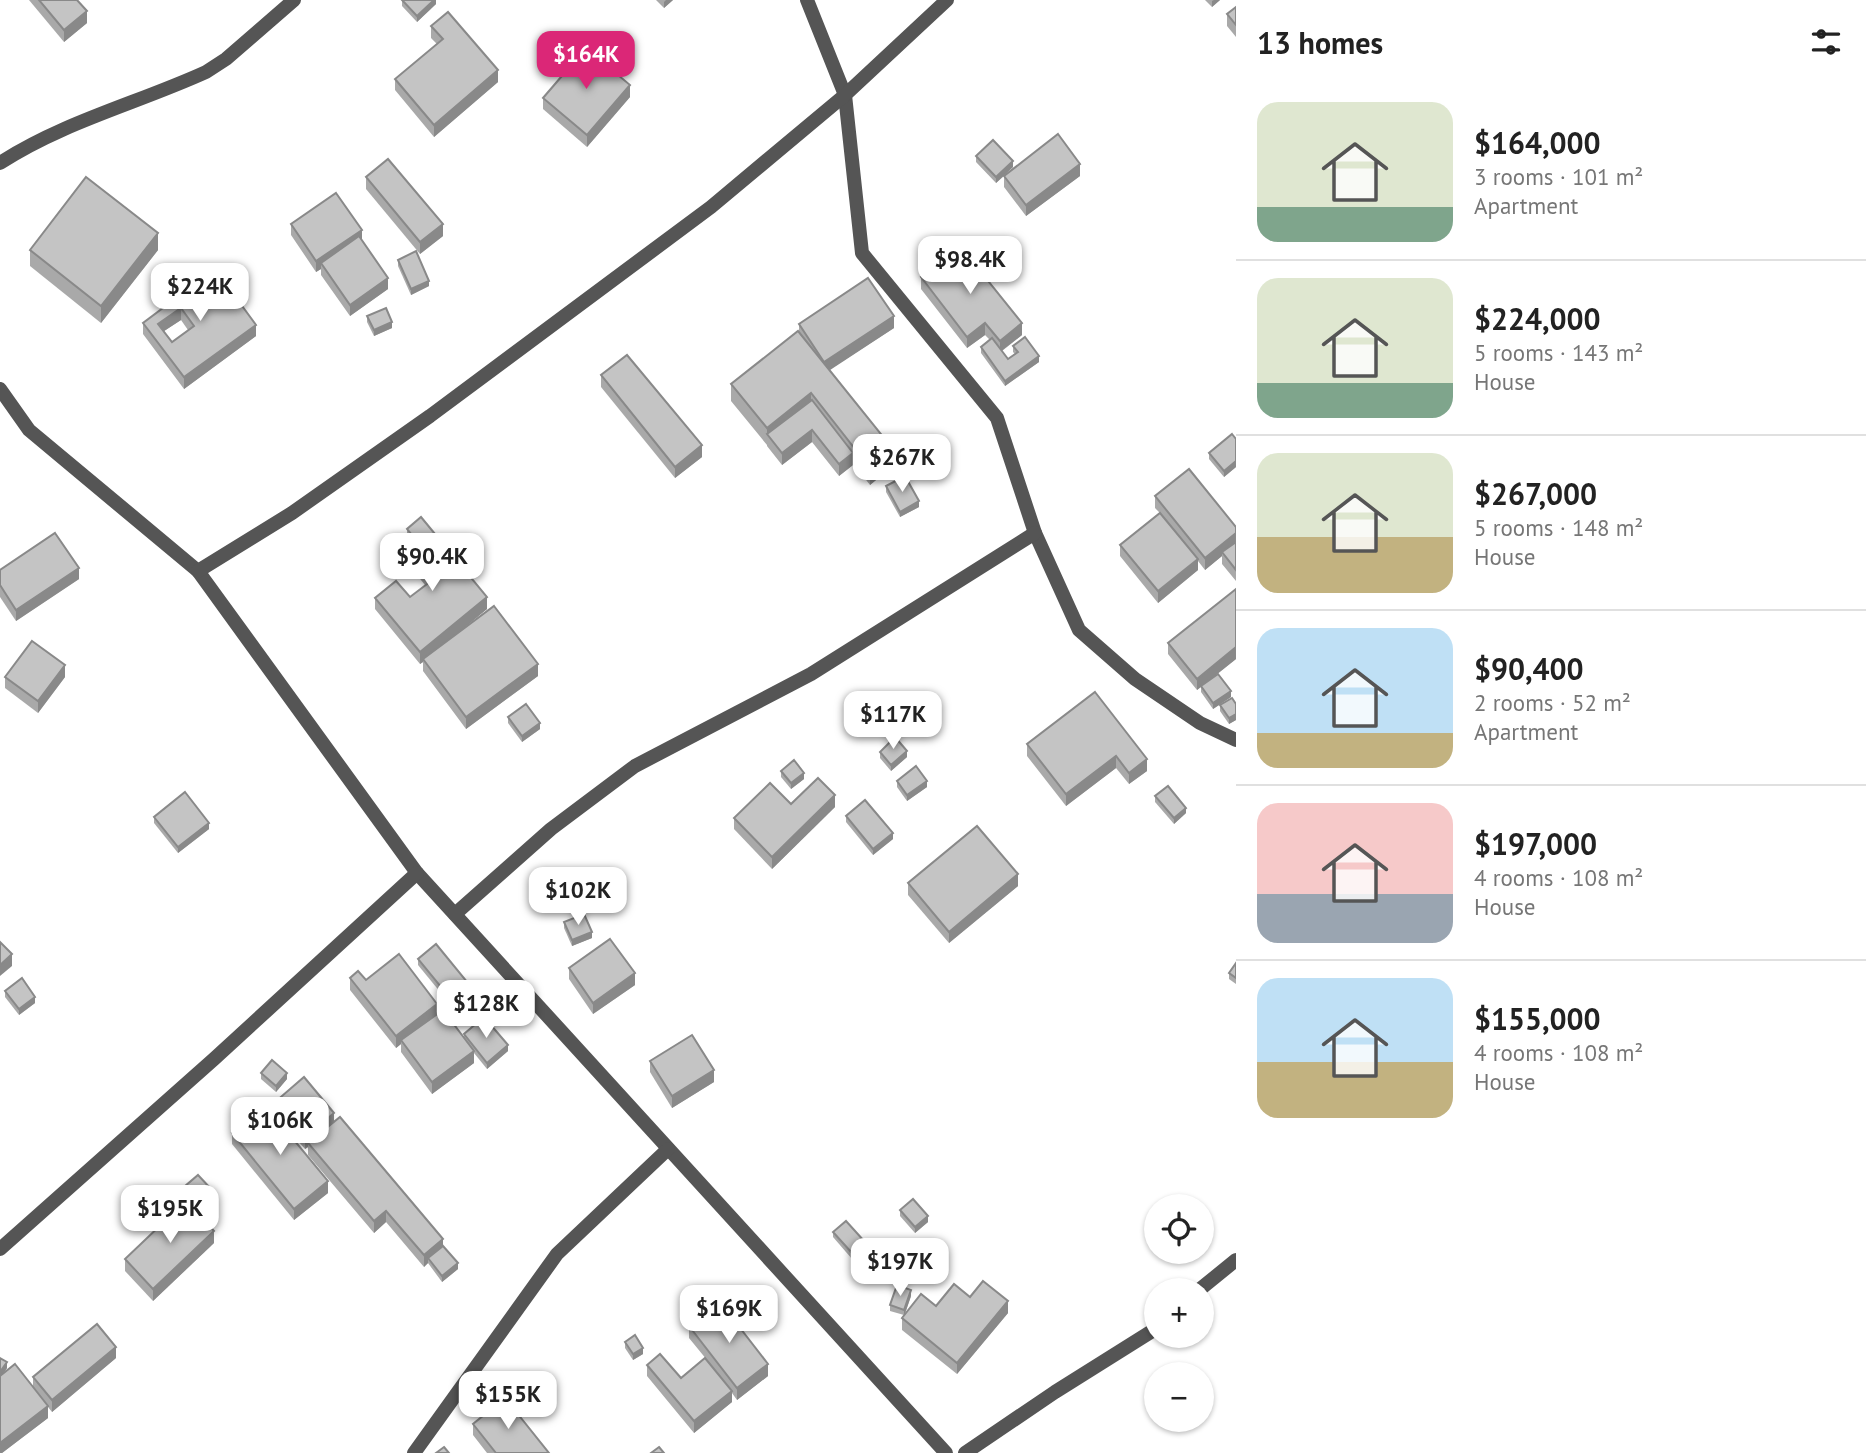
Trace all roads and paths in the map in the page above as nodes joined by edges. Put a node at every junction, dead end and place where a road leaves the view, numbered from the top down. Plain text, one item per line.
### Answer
1 (294, 0) edge
2 (807, 0) edge
3 (947, 0) edge
4 (845, 95) junction
5 (0, 163) edge
6 (0, 389) edge
7 (1035, 533) junction
8 (198, 571) junction
9 (1236, 740) edge
10 (416, 873) junction
11 (455, 914) junction
12 (667, 1149) junction
13 (0, 1249) edge
14 (1236, 1260) edge
15 (1214, 1278) edge
16 (1144, 1336) edge
17 (414, 1453) edge
18 (946, 1453) edge
19 (965, 1453) edge

1 - 5 street
2 - 4 street
3 - 4 street
4 - 7 street
4 - 8 street
6 - 8 street
7 - 9 street
7 - 11 street
8 - 10 street
10 - 11 street
10 - 13 street
11 - 12 street
12 - 17 street
12 - 18 street
14 - 15 street
16 - 19 street

